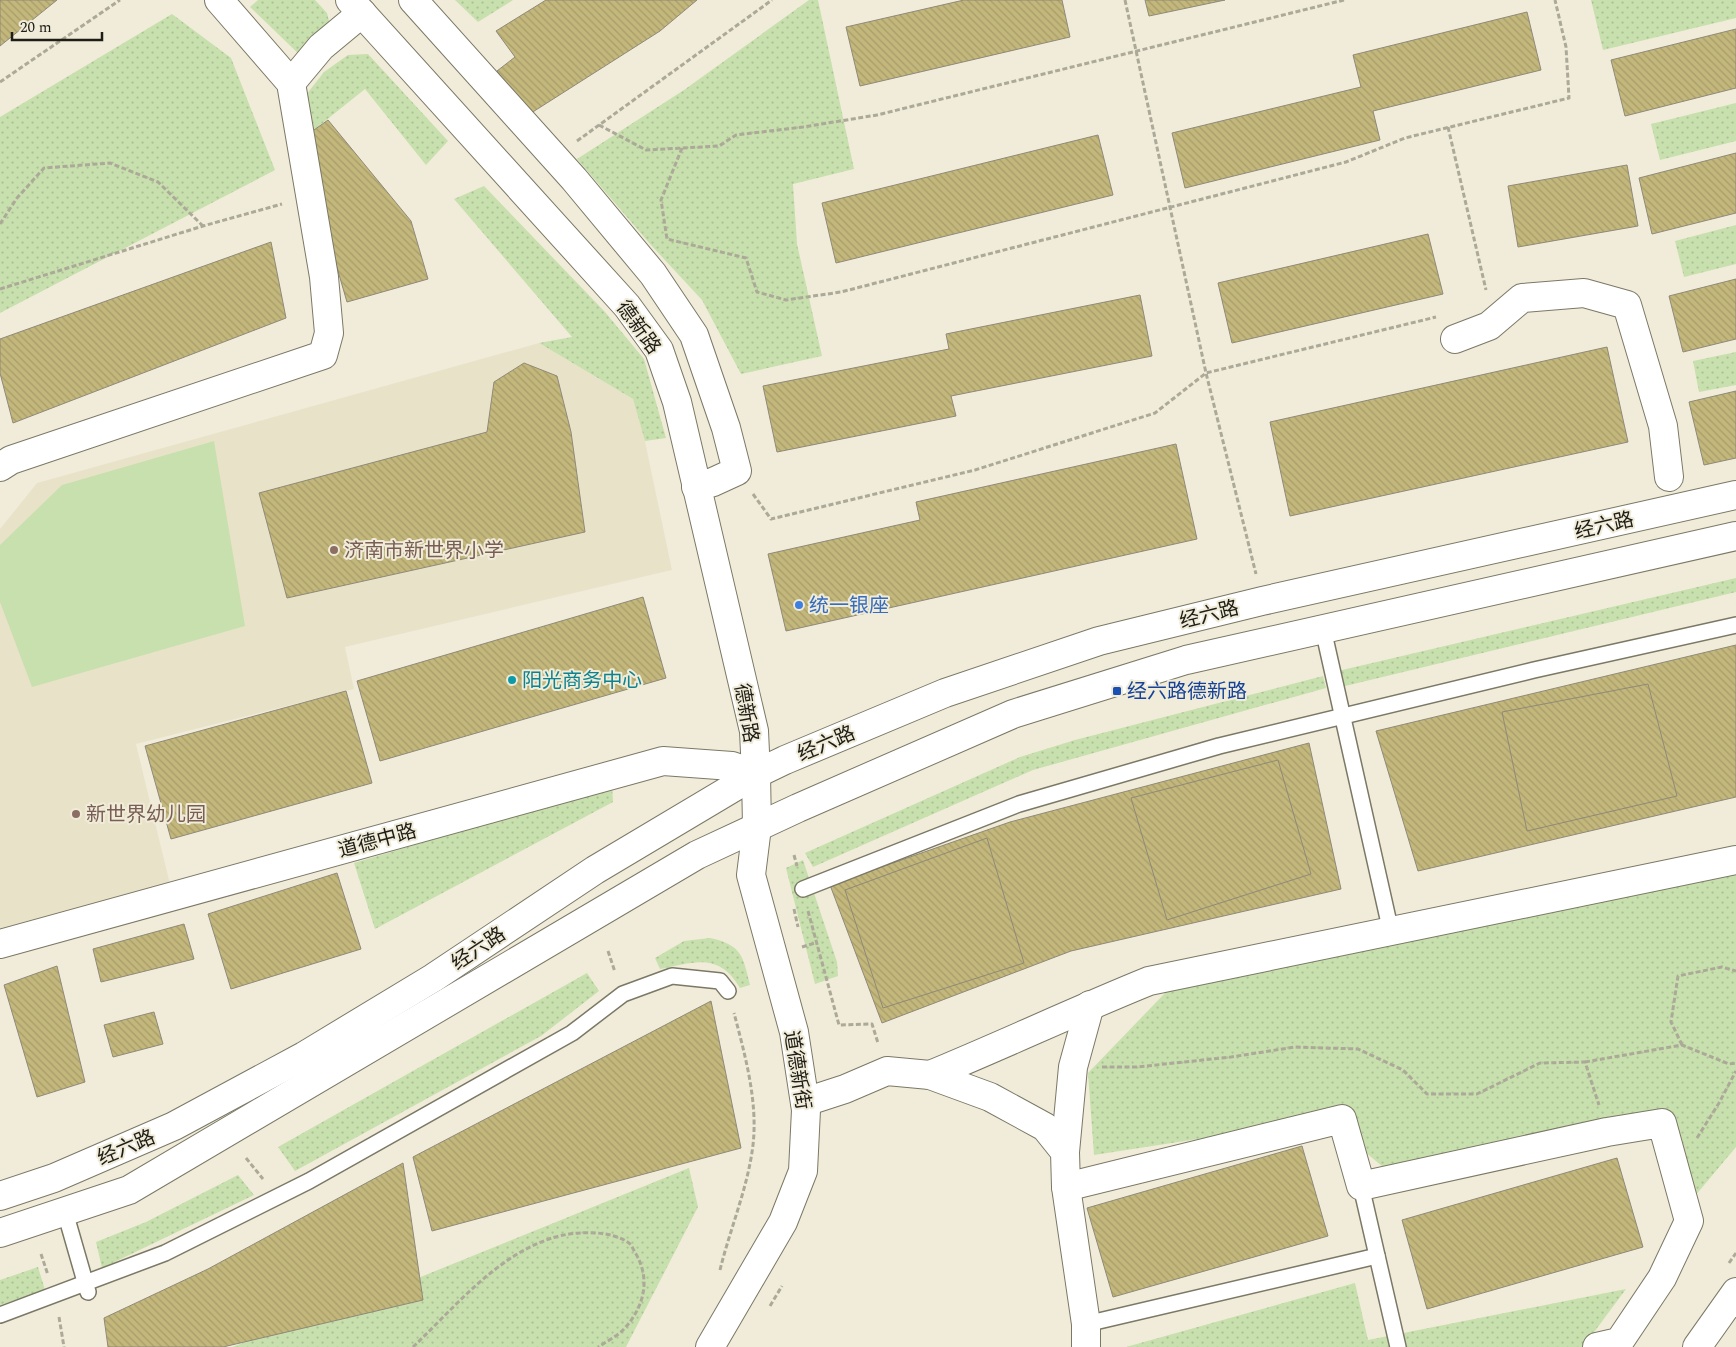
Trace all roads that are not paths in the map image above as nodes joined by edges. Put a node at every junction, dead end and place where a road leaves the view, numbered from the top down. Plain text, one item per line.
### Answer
1 (413, 0) edge
2 (229, 3) edge
3 (356, 6) edge
4 (290, 83) junction
5 (1455, 339) dead end
6 (0, 467) edge
7 (1669, 477) dead end
8 (696, 487) junction
9 (1736, 495) edge
10 (1736, 536) edge
11 (1736, 625) edge
12 (1323, 629) junction
13 (1342, 716) junction
14 (756, 774) junction
15 (757, 827) junction
16 (1736, 860) edge
17 (803, 889) road end
18 (1391, 932) junction
19 (0, 944) edge
20 (728, 992) road end
21 (1090, 1005) junction
22 (930, 1075) junction
23 (805, 1102) junction
24 (1065, 1152) junction
25 (1361, 1186) junction
26 (1066, 1187) junction
27 (0, 1196) edge
28 (65, 1212) junction
29 (0, 1233) edge
30 (1377, 1256) junction
31 (87, 1289) junction
32 (1736, 1292) edge
33 (0, 1316) edge
34 (1086, 1336) edge
35 (710, 1347) edge
36 (1398, 1347) edge
37 (1597, 1347) edge
38 (1697, 1347) edge

1 - 8 street
2 - 4 street
3 - 4 street
3 - 8 street, 德新路
4 - 6 street
5 - 7 street
8 - 14 street, 德新路
9 - 14 street, 经六路
10 - 12 street, 经六路
11 - 13 lane
12 - 13 lane
12 - 15 street, 经六路
13 - 17 lane
13 - 18 lane
14 - 15 street, 道德新街
14 - 19 street, 道德中路
14 - 27 street, 经六路
15 - 23 street, 道德新街
15 - 28 street, 经六路
16 - 18 street
18 - 21 street
20 - 31 lane
21 - 22 street
21 - 24 street
22 - 23 street
22 - 24 street
23 - 35 street, 道德新街
24 - 26 street
25 - 26 street
25 - 30 lane
25 - 37 street
26 - 34 street
28 - 29 street, 经六路
28 - 31 lane
30 - 34 lane
30 - 36 lane
31 - 33 lane
32 - 38 street

